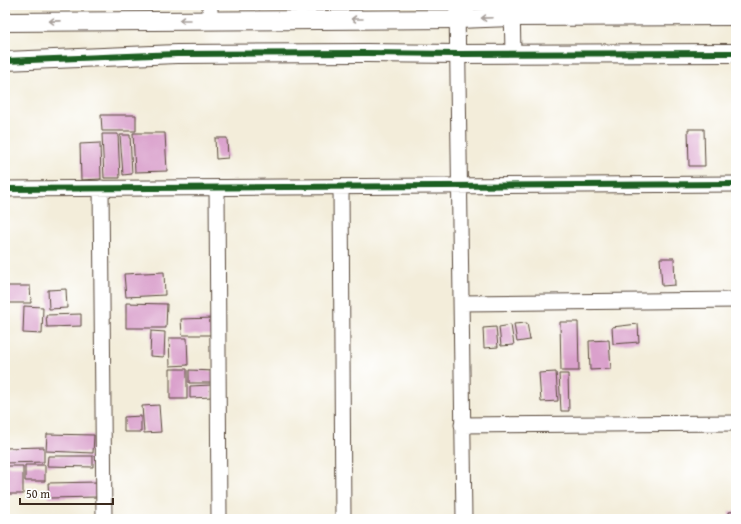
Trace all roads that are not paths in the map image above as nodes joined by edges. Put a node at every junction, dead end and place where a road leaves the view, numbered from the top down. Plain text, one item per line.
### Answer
1 (512, 11) edge
2 (210, 12) edge
3 (458, 12) edge
4 (736, 16) edge
5 (5, 22) edge
6 (736, 53) edge
7 (458, 54) junction
8 (513, 54) junction
9 (5, 61) edge
10 (736, 184) edge
11 (459, 186) junction
12 (341, 187) junction
13 (101, 188) junction
14 (217, 188) junction
15 (5, 189) edge
16 (736, 300) edge
17 (461, 303) junction
18 (736, 423) edge
19 (462, 425) junction
20 (104, 519) edge
21 (218, 519) edge
22 (343, 519) edge
23 (464, 519) edge

1 -> 3 street
1 - 4 street
1 - 8 street
3 -> 2 street
2 -> 5 street
3 - 7 street
6 - 8 street
7 - 8 street
7 - 9 street
7 - 11 street
10 - 11 street
11 - 12 street
11 - 17 street
12 - 14 street
12 - 22 street
13 - 14 street
13 - 15 street
13 - 20 street
14 - 21 street
16 - 17 street
17 - 19 street
18 - 19 street
19 - 23 street

